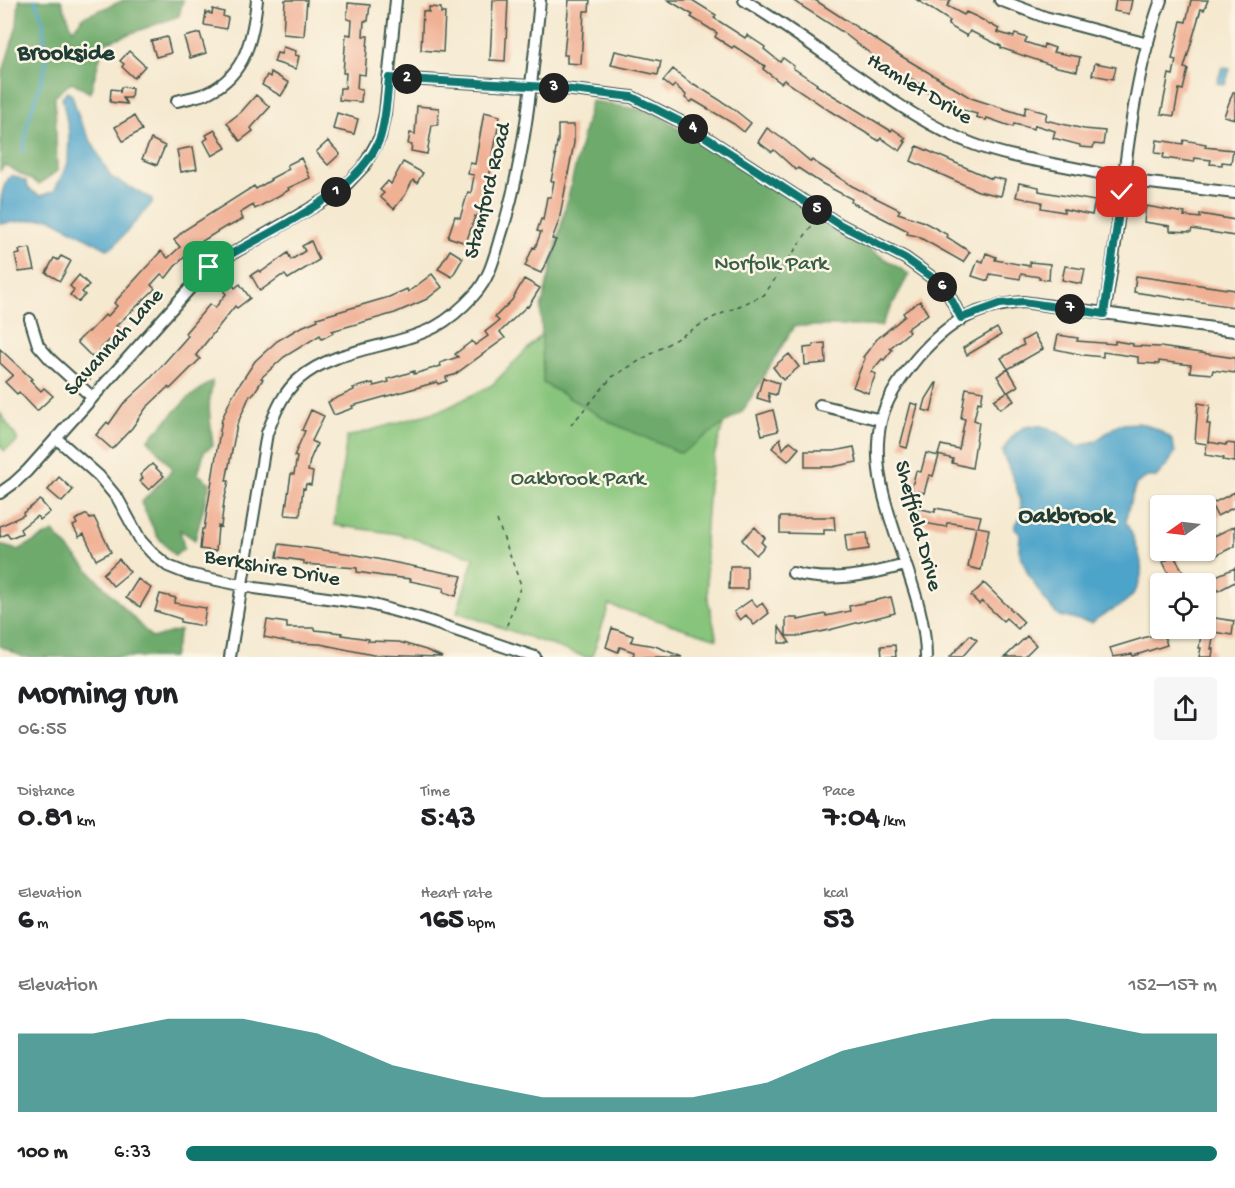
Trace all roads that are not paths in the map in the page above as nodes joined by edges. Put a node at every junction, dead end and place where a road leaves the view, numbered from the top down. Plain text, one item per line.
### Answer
1 (256, 0) edge
2 (396, 0) edge
3 (540, 0) edge
4 (744, 0) edge
5 (1161, 0) edge
6 (1005, 1) edge
7 (1148, 44) junction
8 (389, 78) junction
9 (531, 86) junction
10 (177, 101) dead end
11 (1124, 180) junction
12 (1235, 193) edge
13 (1104, 314) junction
14 (961, 318) junction
15 (30, 319) dead end
16 (1235, 331) edge
17 (92, 397) junction
18 (820, 405) dead end
19 (881, 420) junction
20 (56, 438) junction
21 (0, 493) edge
22 (905, 565) junction
23 (793, 573) dead end
24 (242, 585) junction
25 (230, 657) edge
26 (535, 657) edge
27 (926, 657) edge

1 - 10 street
2 - 8 street, Savannah Lane
3 - 9 street, Stamford Road
4 - 11 street, Hamlet Drive
5 - 7 street
6 - 7 street
7 - 11 street
8 - 9 street
8 - 17 street, Savannah Lane
9 - 14 street
9 - 24 street, Stamford Road
11 - 12 street, Hamlet Drive
11 - 13 street
13 - 14 street, Sheffield Drive
13 - 16 street, Sheffield Drive
14 - 19 street, Sheffield Drive
15 - 17 street
17 - 20 street, Savannah Lane
18 - 19 street
19 - 22 street, Sheffield Drive
20 - 21 street, Savannah Lane
20 - 24 street, Berkshire Drive
22 - 23 street
22 - 27 street, Sheffield Drive
24 - 25 street, Stamford Road
24 - 26 street, Berkshire Drive

